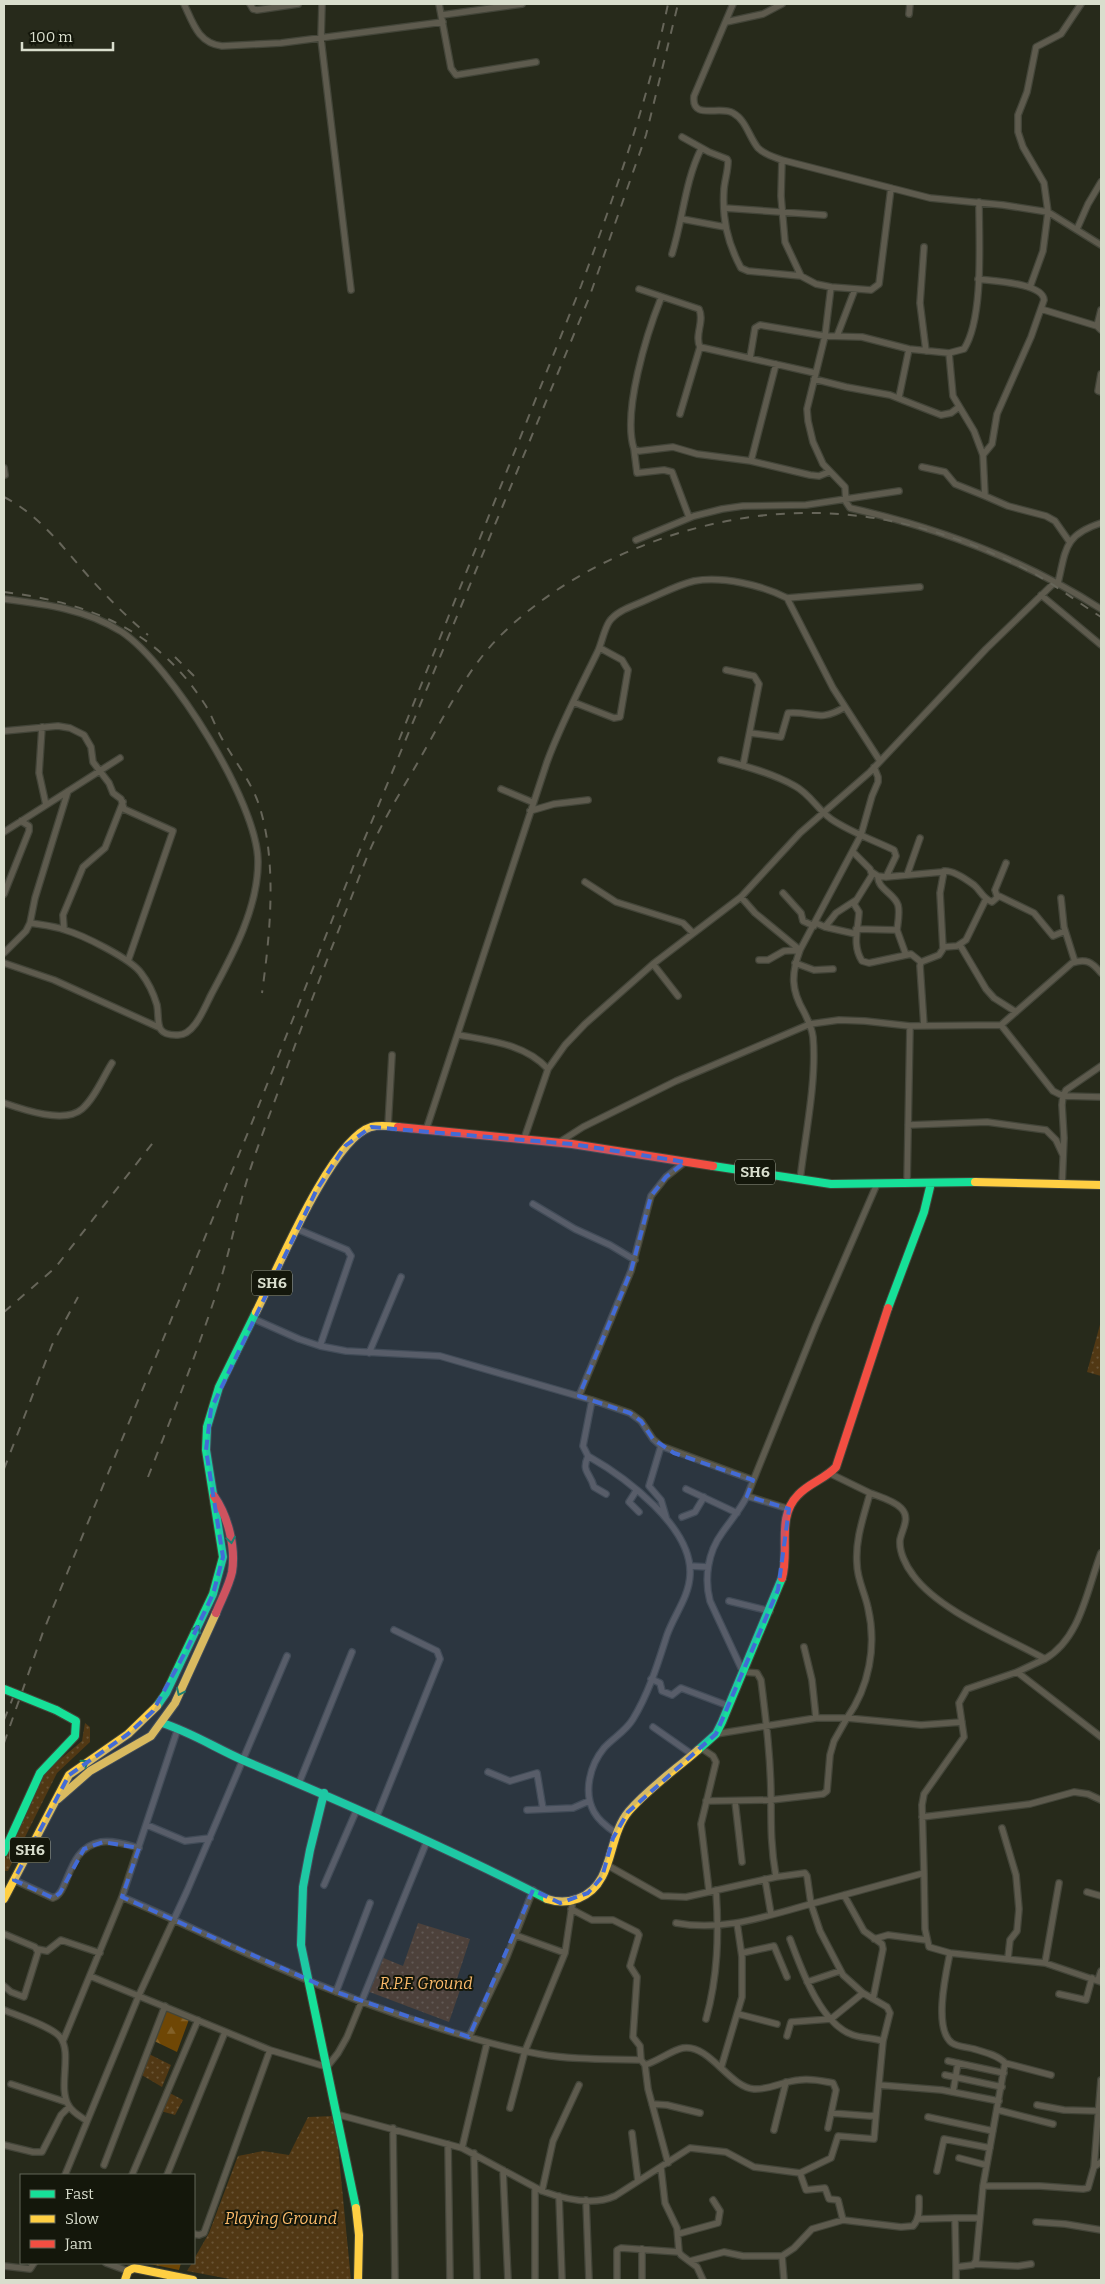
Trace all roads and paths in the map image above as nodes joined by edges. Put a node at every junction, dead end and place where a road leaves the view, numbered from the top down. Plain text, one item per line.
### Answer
1 (184, 4) edge
2 (250, 4) edge
3 (298, 4) edge
4 (322, 4) edge
5 (439, 4) edge
6 (522, 4) edge
7 (732, 4) edge
8 (782, 4) edge
9 (910, 4) edge
10 (1081, 4) edge
11 (277, 5) edge
12 (908, 14) dead end
13 (442, 15) junction
14 (443, 22) junction
15 (726, 22) junction
16 (321, 39) junction
17 (536, 62) dead end
18 (682, 137) dead end
19 (701, 148) junction
20 (782, 160) junction
21 (1100, 185) edge
22 (891, 188) junction
23 (979, 202) junction
24 (724, 208) junction
25 (782, 211) junction
26 (1048, 212) junction
27 (824, 215) dead end
28 (682, 219) junction
29 (725, 227) junction
30 (1077, 229) junction
31 (1101, 245) edge
32 (924, 247) dead end
33 (672, 254) dead end
34 (801, 276) junction
35 (978, 279) junction
36 (831, 287) junction
37 (1030, 287) junction
38 (639, 288) dead end
39 (855, 289) junction
40 (351, 290) dead end
41 (661, 298) junction
42 (1041, 309) junction
43 (1101, 310) edge
44 (1099, 328) edge
45 (825, 336) junction
46 (837, 336) junction
47 (700, 346) junction
48 (910, 349) junction
49 (926, 351) junction
50 (949, 354) junction
51 (750, 358) junction
52 (776, 364) junction
53 (1101, 374) edge
54 (815, 376) junction
55 (1101, 392) edge
56 (899, 397) junction
57 (959, 407) junction
58 (680, 414) dead end
59 (634, 449) junction
60 (982, 455) junction
61 (751, 462) junction
62 (922, 467) dead end
63 (829, 472) junction
64 (899, 491) dead end
65 (985, 496) junction
66 (846, 498) junction
67 (689, 517) junction
68 (1101, 523) edge
69 (636, 540) dead end
70 (1069, 541) junction
71 (1058, 584) junction
72 (920, 587) dead end
73 (1041, 595) junction
74 (787, 598) junction
75 (4, 599) edge
76 (1101, 609) edge
77 (1101, 645) edge
78 (600, 648) junction
79 (726, 670) dead end
80 (573, 702) junction
81 (845, 707) junction
82 (42, 726) junction
83 (4, 731) edge
84 (750, 734) junction
85 (120, 758) dead end
86 (721, 760) dead end
87 (880, 761) junction
88 (744, 766) junction
89 (874, 768) junction
90 (100, 771) junction
91 (501, 789) dead end
92 (68, 791) junction
93 (588, 800) dead end
94 (123, 802) junction
95 (532, 802) junction
96 (46, 805) junction
97 (530, 811) junction
98 (823, 813) junction
99 (20, 822) junction
100 (4, 832) edge
101 (861, 835) junction
102 (920, 838) dead end
103 (854, 852) junction
104 (1006, 863) dead end
105 (872, 872) junction
106 (942, 872) junction
107 (907, 875) junction
108 (878, 876) junction
109 (886, 877) junction
110 (585, 882) dead end
111 (783, 893) dead end
112 (4, 894) edge
113 (997, 896) junction
114 (740, 897) junction
115 (1061, 898) dead end
116 (986, 899) junction
117 (856, 900) junction
118 (30, 923) junction
119 (815, 925) junction
120 (824, 927) junction
121 (64, 929) junction
122 (897, 930) junction
123 (1065, 931) junction
124 (693, 932) junction
125 (856, 932) junction
126 (960, 945) junction
127 (944, 947) junction
128 (800, 950) junction
129 (4, 953) edge
130 (906, 955) junction
131 (759, 960) dead end
132 (128, 961) junction
133 (921, 962) junction
134 (1075, 962) junction
135 (4, 963) edge
136 (795, 963) junction
137 (652, 964) junction
138 (833, 969) dead end
139 (1101, 973) edge
140 (678, 996) dead end
141 (1016, 1012) junction
142 (810, 1024) junction
143 (1001, 1025) junction
144 (158, 1026) junction
145 (910, 1026) junction
146 (924, 1026) junction
147 (459, 1034) junction
148 (392, 1055) dead end
149 (112, 1063) dead end
150 (1101, 1066) edge
151 (548, 1069) junction
152 (1063, 1096) junction
153 (1101, 1097) edge
154 (4, 1103) edge
155 (908, 1125) junction
156 (388, 1126) junction
157 (426, 1130) junction
158 (524, 1139) junction
159 (558, 1142) junction
160 (1063, 1155) junction
161 (686, 1162) junction
162 (800, 1180) junction
163 (931, 1183) junction
164 (877, 1184) junction
165 (907, 1184) junction
166 (1062, 1185) junction
167 (1101, 1185) edge
168 (533, 1204) dead end
169 (297, 1229) junction
170 (635, 1260) junction
171 (401, 1277) dead end
172 (254, 1319) junction
173 (320, 1346) junction
174 (369, 1353) junction
175 (579, 1396) junction
176 (592, 1400) junction
177 (661, 1446) junction
178 (588, 1456) junction
179 (831, 1474) junction
180 (753, 1480) junction
181 (686, 1488) dead end
182 (636, 1491) junction
183 (870, 1493) junction
184 (606, 1494) dead end
185 (214, 1496) junction
186 (747, 1496) junction
187 (704, 1497) junction
188 (789, 1508) junction
189 (639, 1512) dead end
190 (737, 1513) junction
191 (682, 1517) dead end
192 (666, 1518) junction
193 (1101, 1553) edge
194 (690, 1566) junction
195 (708, 1567) junction
196 (729, 1601) dead end
197 (770, 1611) junction
198 (394, 1630) dead end
199 (804, 1647) dead end
200 (352, 1652) dead end
201 (287, 1656) dead end
202 (1045, 1658) junction
203 (743, 1672) junction
204 (1016, 1672) junction
205 (652, 1679) junction
206 (4, 1689) edge
207 (729, 1706) junction
208 (816, 1718) junction
209 (847, 1718) junction
210 (962, 1722) junction
211 (162, 1723) junction
212 (767, 1726) junction
213 (653, 1727) dead end
214 (178, 1728) junction
215 (716, 1734) junction
216 (1101, 1737) edge
217 (702, 1748) junction
218 (693, 1756) junction
219 (243, 1760) junction
220 (488, 1772) dead end
221 (299, 1783) junction
222 (324, 1793) junction
223 (771, 1800) junction
224 (1101, 1800) edge
225 (56, 1801) junction
226 (589, 1801) junction
227 (706, 1801) junction
228 (735, 1801) junction
229 (356, 1809) junction
230 (543, 1809) junction
231 (527, 1810) dead end
232 (922, 1817) junction
233 (376, 1818) junction
234 (147, 1825) junction
235 (1002, 1828) dead end
236 (616, 1833) junction
237 (210, 1838) junction
238 (427, 1841) junction
239 (139, 1848) junction
240 (4, 1852) edge
241 (742, 1862) dead end
242 (607, 1865) junction
243 (924, 1873) junction
244 (776, 1877) junction
245 (765, 1879) junction
246 (13, 1881) junction
247 (1058, 1883) dead end
248 (4, 1885) edge
249 (324, 1885) dead end
250 (533, 1890) junction
251 (716, 1890) junction
252 (708, 1891) junction
253 (1086, 1892) dead end
254 (844, 1895) junction
255 (1101, 1896) edge
256 (122, 1897) junction
257 (4, 1899) edge
258 (370, 1903) dead end
259 (811, 1904) junction
260 (572, 1905) junction
261 (772, 1914) junction
262 (175, 1919) junction
263 (676, 1923) dead end
264 (737, 1923) junction
265 (719, 1926) junction
266 (4, 1934) edge
267 (515, 1935) junction
268 (790, 1939) dead end
269 (874, 1939) junction
270 (926, 1940) junction
271 (37, 1949) junction
272 (564, 1952) junction
273 (100, 1953) junction
274 (742, 1953) junction
275 (950, 1953) junction
276 (1008, 1958) junction
277 (1044, 1963) junction
278 (840, 1971) junction
279 (1101, 1971) edge
280 (90, 1976) junction
281 (787, 1977) dead end
282 (1097, 1980) edge
283 (309, 1981) junction
284 (807, 1982) junction
285 (4, 1989) edge
286 (336, 1992) junction
287 (864, 1993) junction
288 (139, 1994) junction
289 (1059, 1994) dead end
290 (873, 1999) junction
291 (361, 2001) junction
292 (165, 2006) junction
293 (4, 2010) edge
294 (738, 2014) junction
295 (706, 2019) dead end
296 (832, 2019) junction
297 (198, 2020) junction
298 (777, 2024) dead end
299 (225, 2032) junction
300 (787, 2036) dead end
301 (469, 2037) junction
302 (63, 2041) junction
303 (883, 2041) junction
304 (486, 2042) junction
305 (270, 2050) junction
306 (525, 2051) junction
307 (948, 2061) dead end
308 (643, 2063) junction
309 (958, 2063) junction
310 (1005, 2063) junction
311 (327, 2067) junction
312 (722, 2068) junction
313 (1004, 2073) junction
314 (945, 2075) dead end
315 (1051, 2076) dead end
316 (955, 2077) junction
317 (1101, 2080) edge
318 (786, 2082) junction
319 (11, 2084) dead end
320 (879, 2084) junction
321 (579, 2085) dead end
322 (1002, 2088) junction
323 (953, 2092) junction
324 (999, 2101) junction
325 (68, 2104) junction
326 (652, 2104) junction
327 (1037, 2105) dead end
328 (510, 2108) dead end
329 (998, 2110) junction
330 (1099, 2111) junction
331 (700, 2113) dead end
332 (831, 2113) junction
333 (336, 2114) junction
334 (876, 2115) junction
335 (928, 2117) dead end
336 (87, 2121) junction
337 (1053, 2124) dead end
338 (393, 2128) junction
339 (828, 2128) dead end
340 (774, 2130) dead end
341 (993, 2131) junction
342 (632, 2134) dead end
343 (448, 2144) junction
344 (4, 2145) edge
345 (462, 2148) junction
346 (990, 2148) junction
347 (474, 2153) junction
348 (959, 2158) dead end
349 (1101, 2162) edge
350 (668, 2163) junction
351 (104, 2165) dead end
352 (986, 2165) junction
353 (1094, 2167) junction
354 (661, 2168) junction
355 (503, 2170) junction
356 (937, 2171) dead end
357 (800, 2173) junction
358 (65, 2174) edge
359 (132, 2174) edge
360 (167, 2174) edge
361 (638, 2181) junction
362 (983, 2186) junction
363 (534, 2188) junction
364 (542, 2191) junction
365 (559, 2196) junction
366 (919, 2198) dead end
367 (586, 2200) junction
368 (712, 2200) dead end
369 (955, 2218) junction
370 (979, 2218) junction
371 (918, 2219) junction
372 (843, 2220) junction
373 (1036, 2222) dead end
374 (1101, 2230) edge
375 (195, 2234) edge
376 (678, 2234) junction
377 (642, 2249) junction
378 (679, 2252) junction
379 (782, 2256) junction
380 (690, 2261) junction
381 (33, 2264) edge
382 (109, 2264) edge
383 (127, 2264) edge
384 (975, 2264) junction
385 (1031, 2264) dead end
386 (4, 2266) edge
387 (956, 2267) junction
388 (126, 2270) junction
389 (125, 2280) edge
390 (193, 2280) edge
391 (358, 2280) edge
392 (395, 2280) edge
393 (450, 2280) edge
394 (477, 2280) edge
395 (508, 2280) edge
396 (535, 2280) edge
397 (562, 2280) edge
398 (589, 2280) edge
399 (617, 2280) edge
400 (642, 2280) edge
401 (703, 2280) edge
402 (784, 2280) edge
403 (956, 2280) edge

1 - 16 street
2 - 11 street
3 - 11 street
4 - 16 street
5 - 13 street
6 - 13 street
7 - 15 street
8 - 15 street
9 - 12 street
10 - 26 street
13 - 14 street
14 - 16 street
14 - 17 street
15 - 20 street
16 - 40 street
18 - 19 street
19 - 24 street
19 - 28 street
20 - 22 street
20 - 25 street
21 - 30 street
22 - 23 street
22 - 39 street
23 - 26 street
23 - 35 street
24 - 25 street
24 - 29 street
25 - 27 street
25 - 34 street
26 - 30 street
26 - 37 street
28 - 29 street
28 - 33 street
29 - 34 street
30 - 31 street
32 - 49 street
34 - 36 street
35 - 37 street
35 - 50 street
36 - 39 street
36 - 45 street
37 - 42 street
38 - 41 street
39 - 46 street
41 - 47 street
41 - 59 street
42 - 44 street
42 - 60 street
43 - 44 street
45 - 46 street
45 - 51 street
45 - 54 street
46 - 48 street
47 - 51 street
47 - 58 street
48 - 49 street
48 - 56 street
49 - 50 street
50 - 57 street
51 - 52 street
52 - 54 street
52 - 61 street
53 - 55 street
54 - 56 street
54 - 63 street
56 - 57 street
57 - 60 street
59 - 61 street
59 - 67 street
60 - 65 street
61 - 63 street
62 - 65 street
63 - 66 street
64 - 66 street
65 - 70 street
66 - 67 street
66 - 71 street
67 - 69 street
68 - 70 street
70 - 71 street
71 - 73 street
71 - 76 street
72 - 74 street
73 - 77 street
73 - 87 street
74 - 78 street
74 - 81 street
75 - 144 street
78 - 80 street
78 - 80 street
79 - 84 street
80 - 95 street
81 - 84 street
81 - 87 street
82 - 83 street
82 - 90 street
82 - 96 street
84 - 88 street
85 - 90 street
86 - 88 street
87 - 89 street
88 - 98 street
89 - 98 street
89 - 101 street
90 - 92 street
90 - 94 street
91 - 95 street
92 - 96 street
92 - 118 street
93 - 97 street
94 - 121 street
94 - 132 street
95 - 97 street
96 - 99 street
97 - 147 street
98 - 101 street
98 - 114 street
99 - 100 street
99 - 112 street
101 - 103 street
101 - 109 street
102 - 107 street
103 - 105 street
103 - 119 street
104 - 113 street
105 - 108 street
105 - 117 street
106 - 107 street
106 - 116 street
106 - 127 street
107 - 109 street
108 - 109 street
108 - 122 street
110 - 124 street
111 - 119 street
113 - 116 street
113 - 123 street
114 - 124 street
114 - 128 street
115 - 123 street
116 - 126 street
117 - 120 street
117 - 125 street
118 - 121 street
118 - 129 street
119 - 120 street
119 - 128 street
120 - 125 street
121 - 132 street
122 - 125 street
122 - 130 street
123 - 134 street
124 - 137 street
125 - 130 street
126 - 127 street
126 - 141 street
127 - 133 street
128 - 131 street
128 - 136 street
130 - 133 street
132 - 144 street
133 - 146 street
134 - 139 street
134 - 141 street
135 - 144 street
136 - 138 street
136 - 142 street
137 - 140 street
137 - 151 street
141 - 143 street
142 - 145 street
142 - 159 street
142 - 162 street
143 - 146 street
143 - 152 street
145 - 146 street
145 - 155 street
147 - 151 street
147 - 157 street
148 - 156 street
149 - 154 street
150 - 152 street
151 - 158 street
152 - 153 street
152 - 160 street
155 - 160 street
155 - 165 street
156 - 157 main road, SH6
156 - 169 main road, SH6
157 - 158 main road, SH6
158 - 159 main road, SH6
159 - 161 main road, SH6
160 - 166 street
161 - 162 main road, SH6
161 - 170 street
162 - 164 main road, SH6
163 - 165 main road, SH6
163 - 166 main road, SH6
163 - 179 main road
164 - 165 main road, SH6
164 - 180 street
166 - 167 main road, SH6
168 - 170 street
169 - 172 main road, SH6
169 - 173 street
170 - 175 street
171 - 174 street
172 - 173 street
172 - 185 main road, SH6
173 - 174 street
174 - 175 street
175 - 176 street
176 - 177 street
176 - 178 street
177 - 180 street
177 - 192 street
178 - 182 street
178 - 184 street
179 - 183 street
179 - 188 main road
180 - 186 street
181 - 187 street
182 - 189 street
182 - 192 street
183 - 202 street
183 - 209 street
185 -> 211 main road, SH6
225 -> 185 main road, SH6
186 - 188 street
186 - 190 street
187 - 190 street
187 - 191 street
188 - 197 main road
190 - 195 street
192 - 194 street
193 - 202 street
194 - 195 street
194 - 205 street
195 - 203 street
196 - 197 street
197 - 203 main road
198 - 233 street
199 - 208 street
200 - 221 street
201 - 219 street
202 - 204 street
203 - 207 main road
203 - 212 street
204 - 210 street
204 - 216 street
205 - 207 street
205 - 226 street
206 - 240 main road, bridge
207 - 215 main road
208 - 209 street
208 - 212 street
209 - 210 street
209 - 223 street
210 - 232 street
211 - 214 main road
211 - 225 main road, SH6
212 - 215 street
212 - 223 street
213 - 218 street
214 - 219 main road
214 - 234 street
215 - 217 main road
217 - 218 main road
217 - 227 street
218 - 236 main road
219 - 221 main road
219 - 237 street
220 - 230 street
221 - 222 main road
222 - 229 main road
222 - 283 main road
223 - 228 street
223 - 244 street
224 - 232 street
225 - 246 main road, SH6
226 - 230 street
226 - 236 street
227 - 228 street
227 - 252 street
228 - 241 street
229 - 233 main road
229 - 249 street
230 - 231 street
232 - 243 street
233 - 238 main road
234 - 237 street
234 - 239 street
235 - 276 street
236 - 242 main road
237 - 262 street
238 - 250 main road
238 - 291 street
239 - 246 street
239 - 256 street
242 - 252 street
242 - 260 main road
243 - 254 street
243 - 270 street
244 - 245 street
244 - 259 street
245 - 251 street
245 - 261 street
246 - 248 main road
246 - 257 main road, SH6
247 - 277 street
250 - 260 main road
250 - 267 street
251 - 252 street
251 - 265 street
253 - 255 street
254 - 259 street
254 - 269 street
256 - 262 street
256 - 273 street
258 - 286 street
259 - 261 street
259 - 278 street
260 - 272 street
260 - 308 street
261 - 264 street
262 - 283 street
262 - 288 street
263 - 265 street
264 - 265 street
264 - 274 street
265 - 295 street
266 - 271 street
267 - 272 street
267 - 301 street
268 - 284 street
269 - 270 street
269 - 290 street
270 - 275 street
271 - 273 street
271 - 285 street
272 - 306 street
273 - 280 street
274 - 281 street
274 - 294 street
275 - 276 street
275 - 310 street
276 - 277 street
277 - 282 street
278 - 284 street
278 - 287 street
279 - 282 street
280 - 288 street
280 - 302 street
282 - 289 street
283 - 286 street
283 - 311 main road
284 - 296 street
286 - 291 street
287 - 290 street
287 - 296 street
288 - 292 street
288 - 336 street
290 - 303 street
291 - 301 street
291 - 311 street
292 - 297 street
292 - 351 street
293 - 302 street
294 - 298 street
294 - 312 street
296 - 300 street
296 - 303 street
297 - 299 street
297 - 359 street
299 - 305 street
299 - 360 street
301 - 304 street
302 - 325 street
303 - 320 street
304 - 306 street
304 - 345 street
305 - 311 street
305 - 375 street
306 - 308 street
306 - 328 street
307 - 309 street
308 - 312 street
308 - 326 street
309 - 313 street
309 - 316 street
310 - 313 street
310 - 315 street
311 - 333 main road
312 - 318 street
313 - 322 street
314 - 316 street
316 - 322 street
316 - 323 street
317 - 330 street
318 - 332 street
318 - 340 street
319 - 325 street
320 - 323 street
320 - 334 street
321 - 364 street
322 - 324 street
323 - 324 street
324 - 329 street
325 - 336 street
325 - 344 street
326 - 331 street
326 - 350 street
327 - 330 street
329 - 337 street
329 - 341 street
330 - 353 street
332 - 334 street
332 - 339 street
333 - 338 street
333 - 391 main road
334 - 357 street
335 - 341 street
336 - 358 street
338 - 343 street
338 - 392 street
341 - 346 street
342 - 361 street
343 - 345 street
343 - 393 street
345 - 347 street
346 - 352 street
346 - 356 street
347 - 355 street
347 - 394 street
348 - 352 street
349 - 353 street
350 - 354 street
350 - 357 street
352 - 362 street
353 - 362 street
354 - 361 street
354 - 376 street
355 - 363 street
355 - 395 street
357 - 372 street
361 - 367 street
362 - 370 street
363 - 364 street
363 - 396 street
364 - 365 street
365 - 367 street
365 - 397 street
366 - 371 street
367 - 398 street
368 - 376 street
369 - 370 street
369 - 371 street
369 - 387 street
370 - 384 street
371 - 372 street
372 - 379 street
373 - 374 street
376 - 378 street
377 - 378 street
377 - 399 street
377 - 400 street
378 - 380 street
379 - 380 street
379 - 402 street
380 - 401 street
381 - 386 street
382 - 388 street
383 - 388 street
384 - 385 street
384 - 387 street
387 - 403 street
388 - 389 main road
388 - 390 main road

